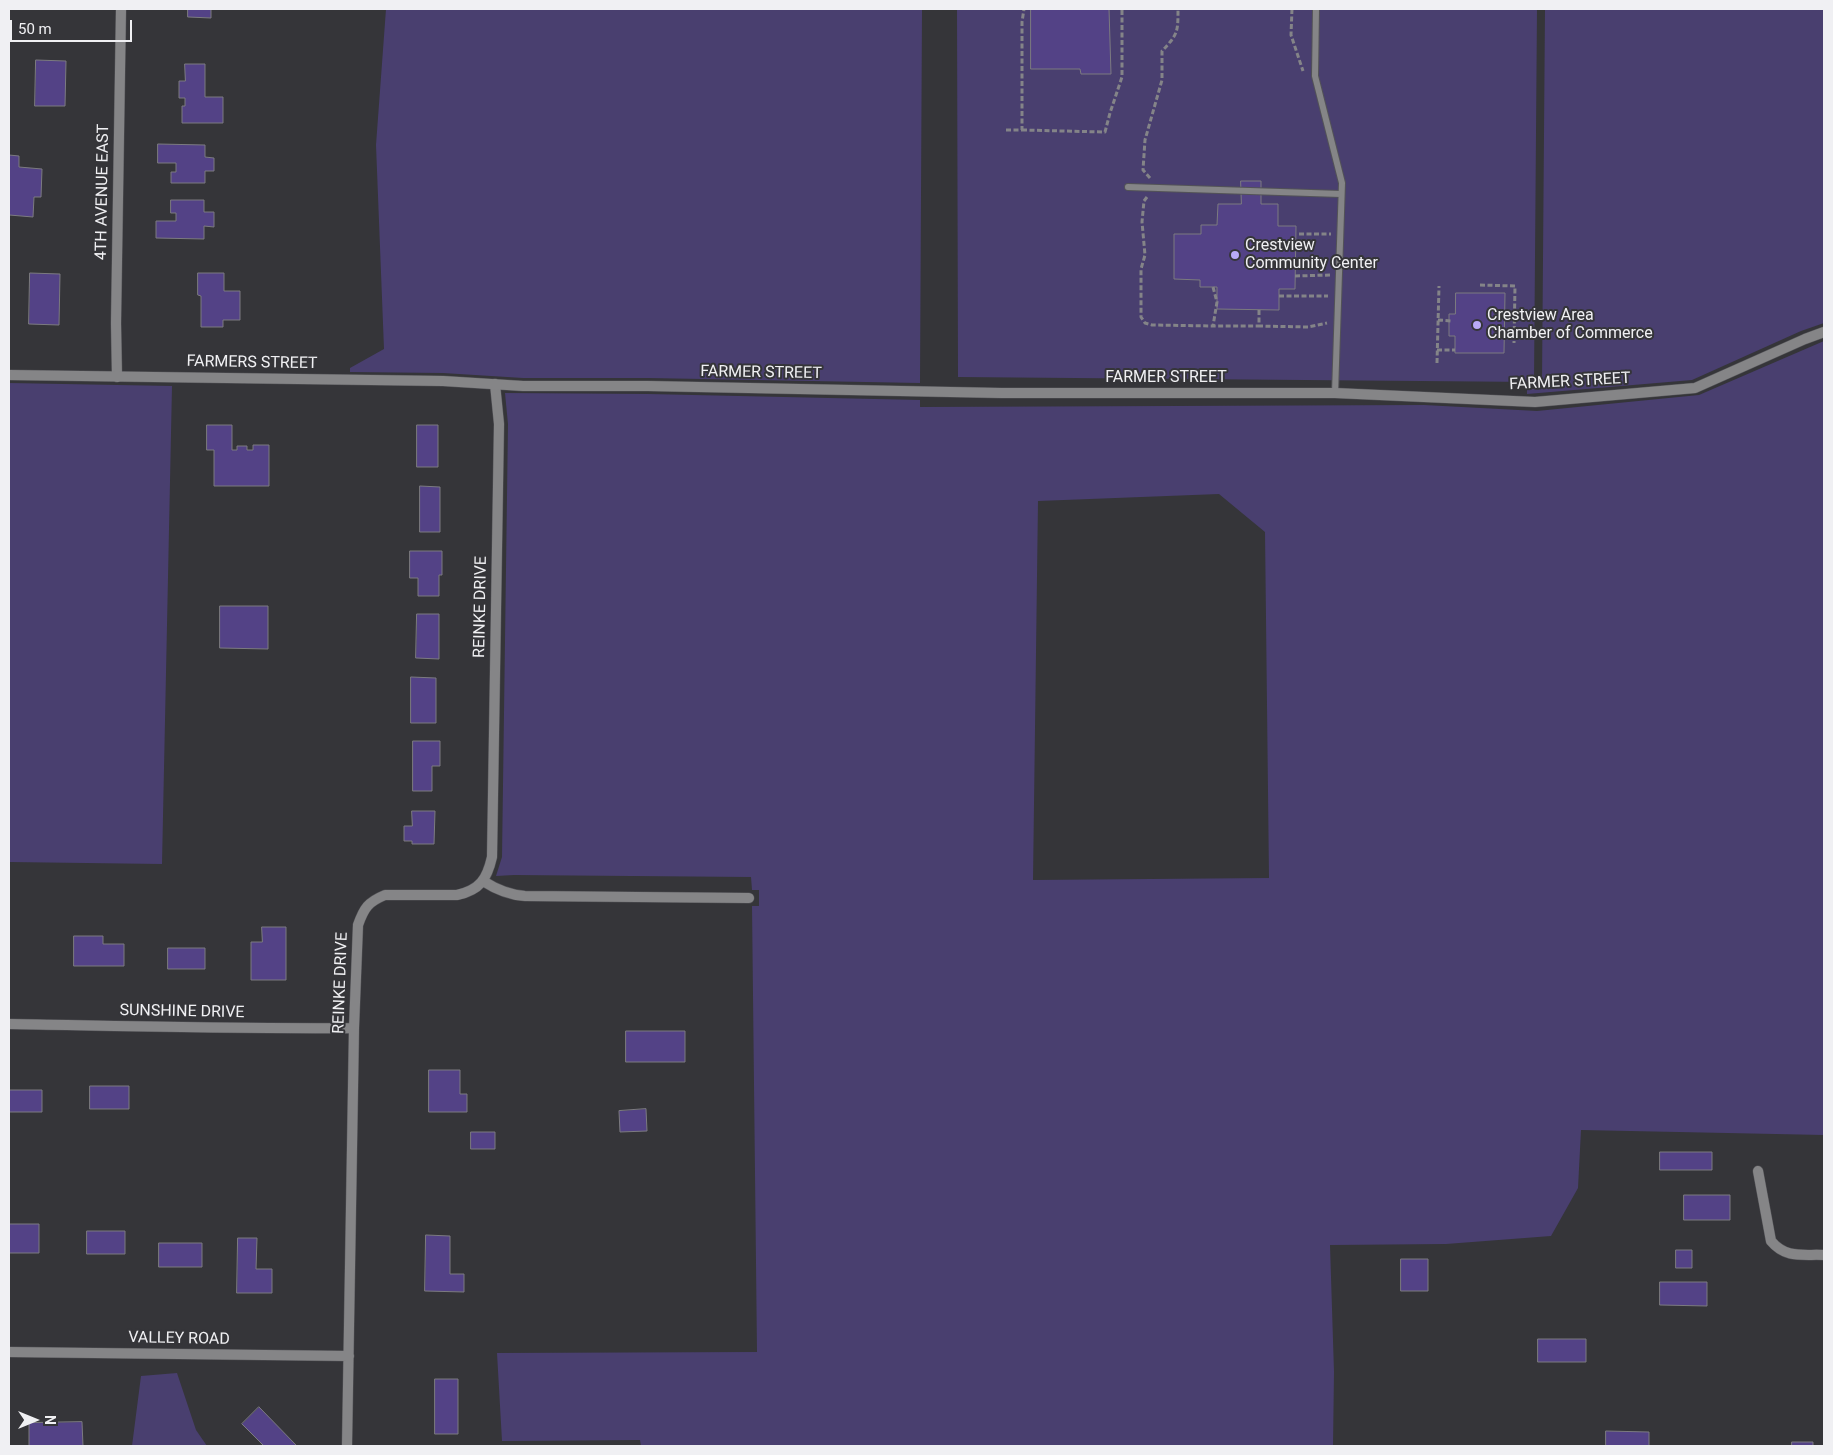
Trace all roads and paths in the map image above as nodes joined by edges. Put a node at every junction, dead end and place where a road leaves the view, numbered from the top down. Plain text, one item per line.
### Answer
1 (121, 9) edge
2 (1024, 9) edge
3 (1122, 9) edge
4 (1178, 9) edge
5 (1316, 9) edge
6 (1006, 130) dead end
7 (1022, 130) junction
8 (1128, 187) dead end
9 (1151, 187) junction
10 (1341, 194) junction
11 (1299, 234) dead end
12 (1329, 240) dead end
13 (1328, 267) dead end
14 (1295, 276) dead end
15 (1330, 276) junction
16 (1330, 283) dead end
17 (1480, 285) dead end
18 (1439, 286) dead end
19 (1213, 287) dead end
20 (1329, 290) dead end
21 (1279, 296) dead end
22 (1327, 296) junction
23 (1328, 302) dead end
24 (1259, 310) dead end
25 (1330, 316) dead end
26 (1438, 320) junction
27 (1452, 321) dead end
28 (1213, 326) junction
29 (1259, 326) junction
30 (1824, 332) edge
31 (1514, 343) dead end
32 (1437, 350) junction
33 (1455, 350) dead end
34 (1437, 363) dead end
35 (9, 375) edge
36 (117, 377) junction
37 (495, 384) junction
38 (1335, 393) junction
39 (483, 881) junction
40 (749, 898) dead end
41 (9, 1024) edge
42 (354, 1028) junction
43 (1758, 1171) dead end
44 (1824, 1255) edge
45 (9, 1352) edge
46 (348, 1356) junction
47 (347, 1446) edge

1 - 36 street, 4TH AVENUE EAST
2 - 7 path
3 - 7 path
4 - 9 path
5 - 10 lane
6 - 7 path
8 - 9 lane
9 - 10 lane
9 - 28 path
10 - 38 lane
11 - 12 path
13 - 15 path
14 - 15 path
15 - 16 path
17 - 31 path
18 - 26 path
19 - 28 path
20 - 22 path
21 - 22 path
22 - 23 path
24 - 29 path
25 - 29 path
26 - 27 path
26 - 32 path
28 - 29 path
30 - 38 street, FARMER STREET
32 - 33 path
32 - 34 path
35 - 36 street, FARMERS STREET
36 - 37 street, FARMERS STREET
37 - 38 street, FARMER STREET
37 - 39 street, REINKE DRIVE
39 - 40 street
39 - 42 street, REINKE DRIVE
41 - 42 street, SUNSHINE DRIVE
42 - 46 street, REINKE DRIVE
43 - 44 street
45 - 46 street, VALLEY ROAD
46 - 47 street, REINKE DRIVE

